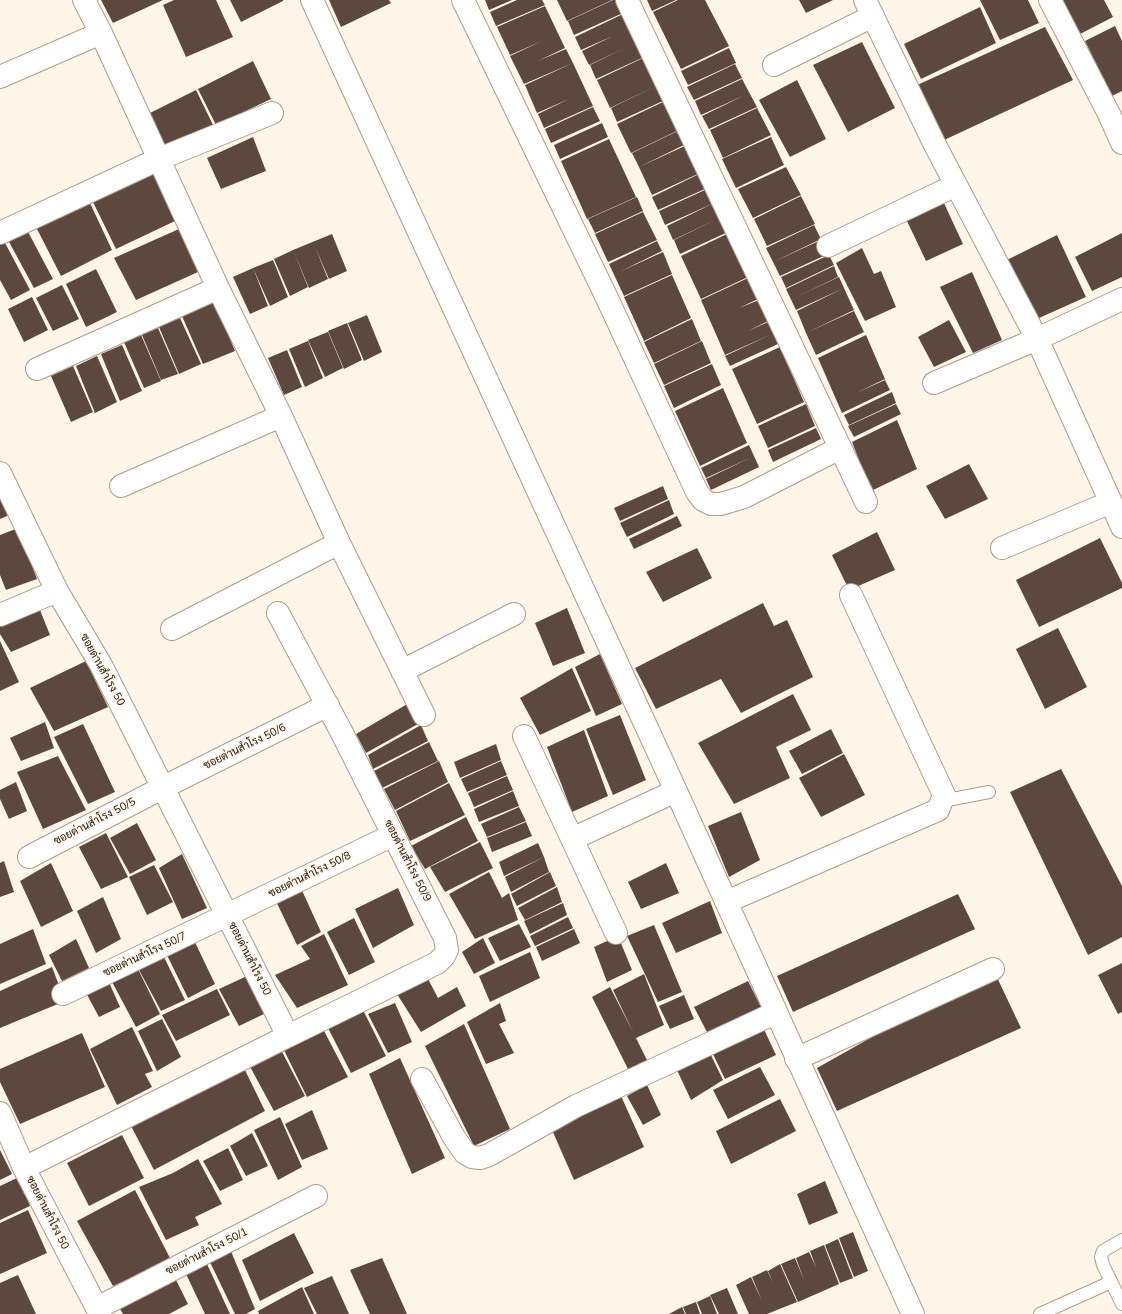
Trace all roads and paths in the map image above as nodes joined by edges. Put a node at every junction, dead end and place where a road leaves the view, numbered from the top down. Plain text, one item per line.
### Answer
1 (84, 0) edge
2 (312, 0) edge
3 (463, 0) edge
4 (627, 0) edge
5 (1050, 0) edge
6 (869, 8) edge
7 (101, 33) junction
8 (774, 65) dead end
9 (0, 77) edge
10 (1115, 111) edge
11 (272, 113) dead end
12 (1122, 143) edge
13 (159, 159) junction
14 (956, 185) junction
15 (0, 233) edge
16 (828, 246) dead end
17 (218, 288) junction
18 (1122, 299) edge
19 (1037, 338) junction
20 (37, 370) dead end
21 (934, 383) dead end
22 (281, 416) junction
23 (840, 448) junction
24 (0, 473) edge
25 (121, 486) dead end
26 (866, 502) dead end
27 (1111, 502) junction
28 (1122, 527) edge
29 (339, 543) junction
30 (1002, 548) dead end
31 (57, 591) junction
32 (851, 595) dead end
33 (278, 612) dead end
34 (514, 614) dead end
35 (0, 615) edge
36 (172, 629) dead end
37 (402, 671) junction
38 (328, 705) junction
39 (424, 715) dead end
40 (524, 736) dead end
41 (162, 788) junction
42 (676, 791) junction
43 (989, 792) dead end
44 (942, 801) junction
45 (393, 835) junction
46 (572, 839) junction
47 (29, 857) dead end
48 (726, 902) junction
49 (228, 915) junction
50 (616, 933) dead end
51 (993, 969) dead end
52 (63, 994) dead end
53 (776, 1013) junction
54 (288, 1036) junction
55 (796, 1059) junction
56 (422, 1079) dead end
57 (0, 1113) edge
58 (24, 1168) junction
59 (316, 1196) dead end
60 (1122, 1240) edge
61 (1111, 1282) junction
62 (1122, 1304) edge
63 (99, 1311) edge
64 (906, 1312) edge
65 (1040, 1314) edge

1 - 7 street
2 - 42 street
3 - 23 street
4 - 23 street
5 - 10 street
6 - 8 street
6 - 14 street
7 - 9 street
7 - 13 street
10 - 12 street
11 - 13 street
13 - 15 street
13 - 17 street
14 - 16 street
14 - 19 street
17 - 20 street
17 - 22 street
18 - 19 street
19 - 21 street
19 - 27 street
22 - 25 street
22 - 29 street
23 - 26 street
24 - 31 street, ซอยด่านสำโรง 50
27 - 28 street
27 - 30 street
29 - 36 street
29 - 37 street
31 - 35 street
31 - 41 street, ซอยด่านสำโรง 50
32 - 44 street
33 - 38 street, ซอยด่านสำโรง 50/9
34 - 37 street
37 - 39 street
38 - 41 street, ซอยด่านสำโรง 50/6
38 - 45 street, ซอยด่านสำโรง 50/9
40 - 46 street
41 - 47 street, ซอยด่านสำโรง 50/5
41 - 49 street, ซอยด่านสำโรง 50
42 - 46 street
42 - 48 street
43 - 44 lane
44 - 48 street
45 - 49 street, ซอยด่านสำโรง 50/8
45 - 54 street, ซอยด่านสำโรง 50/9
46 - 50 street
48 - 53 street
49 - 52 street, ซอยด่านสำโรง 50/7
49 - 54 street, ซอยด่านสำโรง 50
51 - 55 street
53 - 55 street
53 - 56 street
54 - 58 street, ซอยด่านสำโรง 50
55 - 64 street
57 - 58 street
58 - 63 street, ซอยด่านสำโรง 50
59 - 63 street, ซอยด่านสำโรง 50/1
60 - 61 lane
61 - 62 lane
61 - 65 lane

